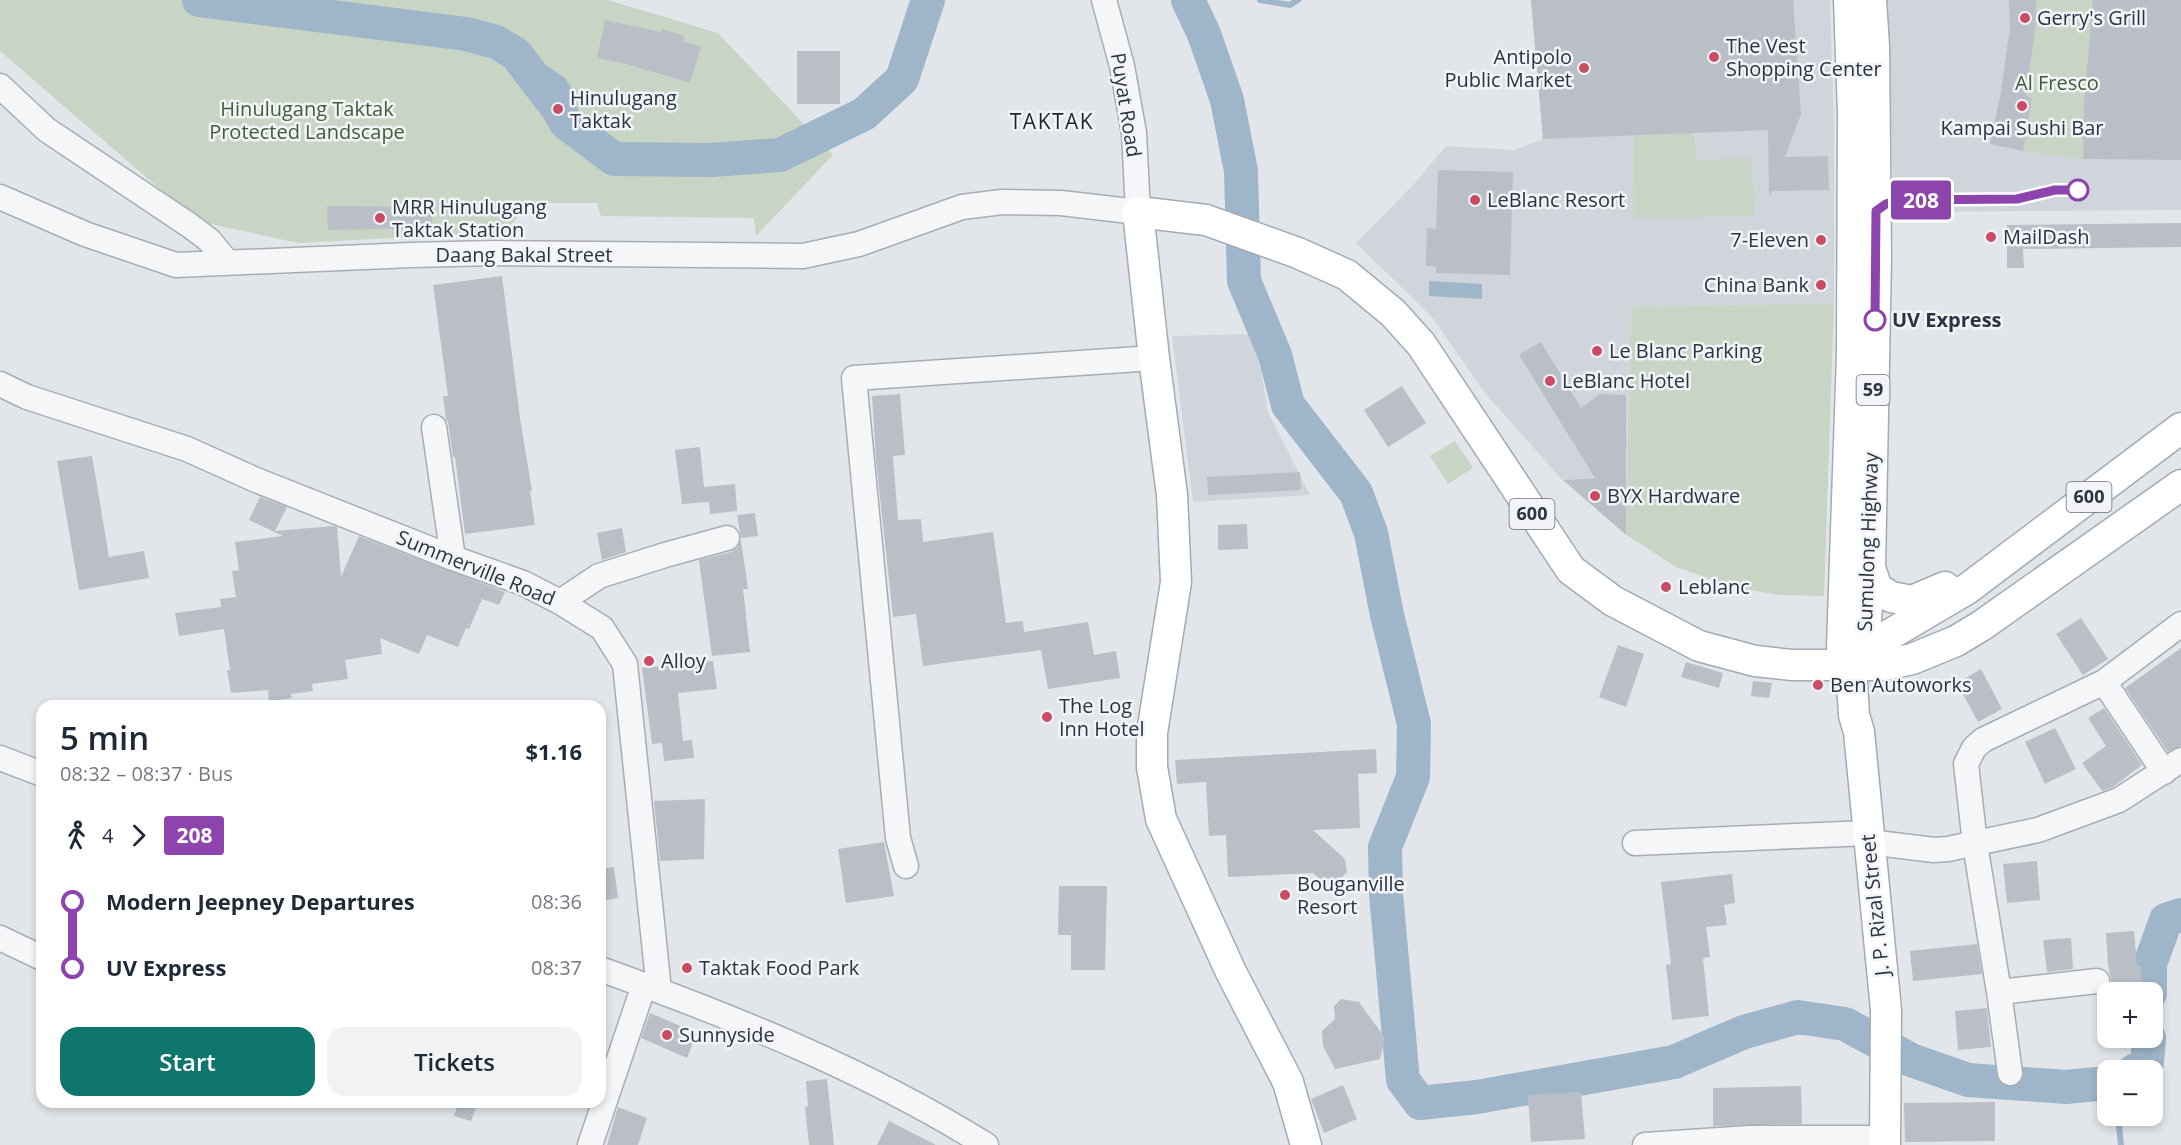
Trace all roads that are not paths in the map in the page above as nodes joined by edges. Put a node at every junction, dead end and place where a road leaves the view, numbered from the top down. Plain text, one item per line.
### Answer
1 (1104, 0) edge
2 (1850, 0) edge
3 (1871, 0) edge
4 (0, 86) edge
5 (0, 197) edge
6 (1138, 212) junction
7 (228, 263) junction
8 (1154, 358) junction
9 (0, 384) edge
10 (434, 427) dead end
11 (2177, 434) edge
12 (2181, 485) edge
13 (728, 538) dead end
14 (2010, 556) junction
15 (453, 558) junction
16 (1870, 568) junction
17 (560, 602) junction
18 (2181, 624) edge
19 (1956, 641) junction
20 (1852, 653) junction
21 (2104, 682) junction
22 (1858, 732) junction
23 (0, 758) edge
24 (2173, 766) edge
25 (36, 772) edge
26 (1869, 838) junction
27 (1635, 843) dead end
28 (1975, 844) junction
29 (906, 866) dead end
30 (0, 938) edge
31 (36, 955) edge
32 (606, 971) edge
33 (2097, 981) dead end
34 (651, 988) junction
35 (1999, 992) junction
36 (2010, 1074) dead end
37 (606, 1104) edge
38 (604, 1108) edge
39 (1885, 1142) edge
40 (590, 1145) edge
41 (986, 1145) edge
42 (1306, 1145) edge
43 (1645, 1145) edge

1 - 6 street, Puyat Road
2 - 20 main road, Sumulong Highway / 59
3 - 16 main road, Sumulong Highway / 59
4 - 7 street
5 - 7 street, 600
6 - 7 street, Daang Bakal Street / 600
6 - 8 main road
6 - 20 main road, 600
8 - 29 street
8 - 42 main road
9 - 15 street, Summerville Road
10 - 15 street
11 - 14 main road, 600
12 - 19 main road, 600
13 - 17 street
14 - 16 main road
14 - 20 main road, 600
15 - 17 street, Summerville Road
16 - 20 main road, Sumulong Highway / 59
17 - 34 street, Summerville Road
18 - 21 street
19 - 20 main road, 600
19 - 22 main road
20 - 22 main road, J. P. Rizal Street
21 - 24 street
21 - 28 street
22 - 26 main road, J. P. Rizal Street
23 - 25 street
24 - 28 street
26 - 27 street
26 - 28 street
26 - 39 main road, J. P. Rizal Street
28 - 35 street
30 - 31 street
32 - 34 street
33 - 35 street
34 - 37 street
34 - 41 street
35 - 36 street
38 - 40 street
39 - 43 street

